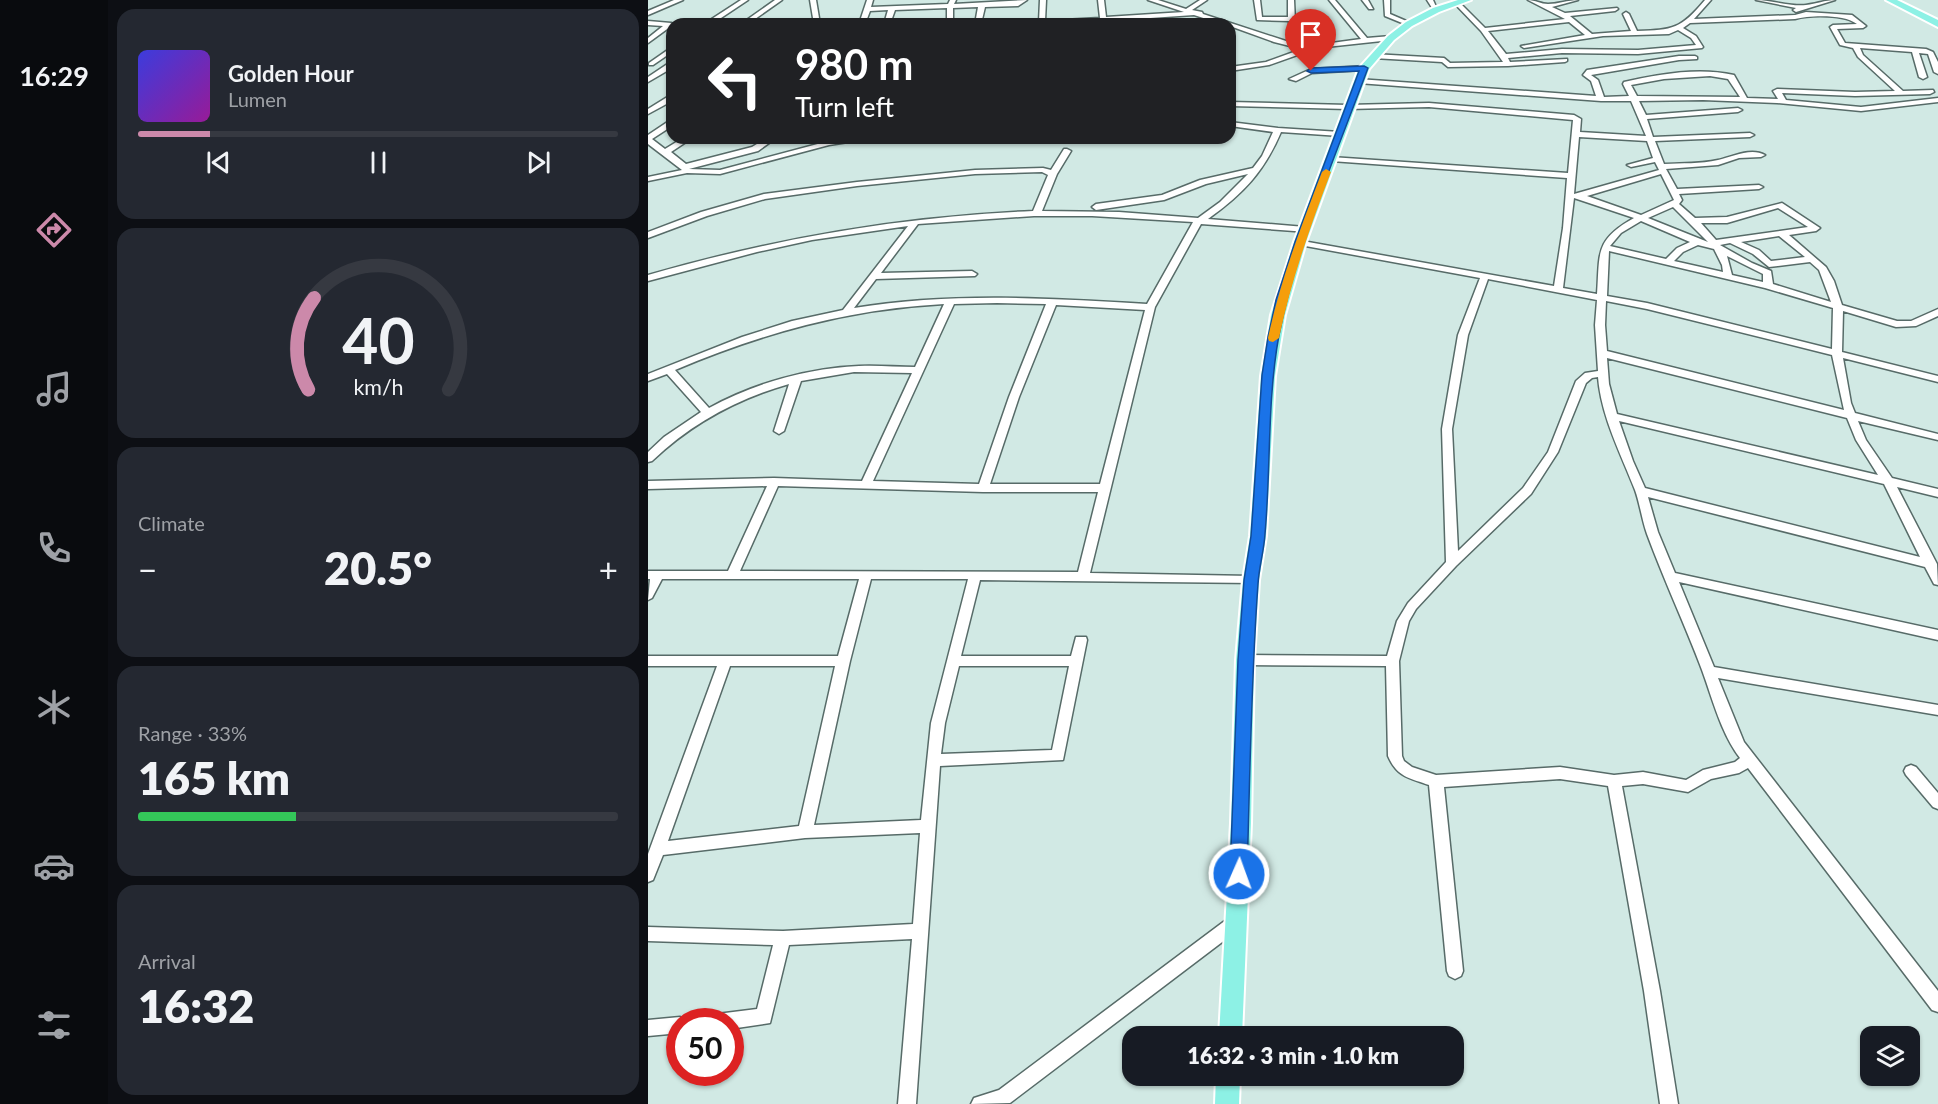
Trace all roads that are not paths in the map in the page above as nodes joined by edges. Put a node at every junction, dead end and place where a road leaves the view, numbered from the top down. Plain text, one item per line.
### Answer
1 (680, 0) edge
2 (745, 0) edge
3 (779, 0) edge
4 (813, 0) edge
5 (870, 0) edge
6 (1024, 0) edge
7 (1043, 0) edge
8 (1101, 0) edge
9 (1151, 0) edge
10 (1204, 0) edge
11 (1257, 0) edge
12 (1291, 0) edge
13 (1332, 0) edge
14 (1365, 0) edge
15 (1388, 0) edge
16 (1531, 0) edge
17 (1575, 0) edge
18 (1694, 0) edge
19 (1759, 0) edge
20 (1832, 0) edge
21 (1890, 0) edge
22 (1899, 0) edge
23 (1707, 1) edge
24 (1462, 2) edge
25 (952, 3) edge
26 (1169, 3) edge
27 (982, 4) junction
28 (1433, 5) edge
29 (1547, 6) junction
30 (892, 8) junction
31 (1371, 8) dead end
32 (1804, 8) junction
33 (867, 9) junction
34 (1615, 9) dead end
35 (1188, 10) junction
36 (648, 13) edge
37 (1200, 13) junction
38 (1626, 14) dead end
39 (1564, 15) junction
40 (1168, 16) junction
41 (1763, 16) junction
42 (716, 18) edge
43 (753, 18) edge
44 (815, 18) edge
45 (864, 18) edge
46 (889, 18) edge
47 (951, 18) edge
48 (979, 18) edge
49 (1042, 18) edge
50 (1103, 18) edge
51 (1147, 18) edge
52 (1214, 18) edge
53 (1291, 19) junction
54 (1571, 20) junction
55 (1687, 21) junction
56 (1938, 22) edge
57 (648, 23) edge
58 (1409, 24) junction
59 (666, 25) edge
60 (1236, 26) edge
61 (666, 28) edge
62 (1679, 28) junction
63 (1483, 30) junction
64 (1635, 33) junction
65 (1590, 36) junction
66 (1391, 38) junction
67 (1365, 40) junction
68 (648, 41) edge
69 (1293, 44) junction
70 (1856, 46) junction
71 (1307, 48) junction
72 (1499, 49) junction
73 (1914, 49) junction
74 (666, 54) edge
75 (1503, 56) junction
76 (1695, 58) dead end
77 (1565, 60) dead end
78 (651, 64) dead end
79 (1508, 64) junction
80 (1236, 68) edge
81 (1365, 68) junction
82 (666, 70) edge
83 (1938, 70) edge
84 (1923, 77) dead end
85 (1293, 79) dead end
86 (648, 80) edge
87 (1930, 92) dead end
88 (1902, 93) junction
89 (1601, 99) junction
90 (1634, 99) junction
91 (1745, 100) junction
92 (1938, 100) edge
93 (1783, 101) junction
94 (666, 102) edge
95 (1236, 104) edge
96 (1913, 104) junction
97 (1348, 107) junction
98 (1738, 110) dead end
99 (648, 112) edge
100 (1643, 117) junction
101 (1236, 125) edge
102 (666, 127) edge
103 (1278, 130) junction
104 (1340, 134) junction
105 (1575, 134) junction
106 (1750, 135) dead end
107 (648, 139) edge
108 (1651, 139) junction
109 (677, 144) edge
110 (763, 144) edge
111 (825, 144) edge
112 (648, 151) edge
113 (1067, 151) dead end
114 (662, 152) junction
115 (1761, 155) dead end
116 (1331, 159) junction
117 (1631, 165) dead end
118 (1661, 166) junction
119 (686, 169) junction
120 (1256, 170) junction
121 (1053, 174) junction
122 (1571, 176) junction
123 (648, 179) edge
124 (1759, 187) dead end
125 (1676, 192) junction
126 (1575, 196) junction
127 (1674, 204) junction
128 (1060, 213) junction
129 (1036, 214) junction
130 (1642, 218) junction
131 (1694, 221) junction
132 (915, 222) junction
133 (1198, 222) junction
134 (1782, 234) junction
135 (648, 235) edge
136 (1302, 236) junction
137 (1733, 241) junction
138 (1697, 242) junction
139 (1714, 244) junction
140 (1605, 247) junction
141 (1811, 259) junction
142 (1669, 261) junction
143 (972, 274) dead end
144 (873, 276) junction
145 (1485, 276) junction
146 (1728, 276) junction
147 (648, 278) edge
148 (1768, 286) junction
149 (1558, 288) junction
150 (1603, 297) junction
151 (950, 301) junction
152 (1052, 302) junction
153 (1150, 307) junction
154 (1838, 308) junction
155 (846, 312) junction
156 (1938, 312) edge
157 (1601, 353) junction
158 (1837, 354) junction
159 (668, 369) junction
160 (918, 370) junction
161 (1603, 373) junction
162 (648, 378) edge
163 (796, 379) junction
164 (1938, 380) edge
165 (708, 413) junction
166 (1852, 415) junction
167 (1612, 416) junction
168 (779, 431) dead end
169 (1938, 438) edge
170 (648, 459) edge
171 (774, 482) junction
172 (1889, 483) junction
173 (648, 485) edge
174 (866, 485) junction
175 (983, 488) junction
176 (1105, 488) junction
177 (1641, 491) junction
178 (1938, 493) edge
179 (1452, 563) junction
180 (1933, 564) edge
181 (653, 575) edge
182 (732, 575) junction
183 (866, 575) junction
184 (975, 575) junction
185 (1670, 576) junction
186 (1083, 577) junction
187 (1251, 580) junction
188 (1938, 581) edge
189 (648, 596) edge
190 (1938, 635) edge
191 (1081, 640) dead end
192 (1245, 660) junction
193 (648, 661) edge
194 (724, 661) junction
195 (843, 661) junction
196 (955, 661) junction
197 (1076, 661) junction
198 (1392, 661) junction
199 (1709, 671) junction
200 (1938, 710) edge
201 (933, 760) junction
202 (1749, 760) junction
203 (1911, 771) dead end
204 (1436, 781) junction
205 (1614, 781) junction
206 (1938, 803) edge
207 (926, 826) junction
208 (805, 832) junction
209 (658, 849) junction
210 (648, 875) edge
211 (1236, 922) junction
212 (920, 931) junction
213 (648, 934) edge
214 (783, 938) junction
215 (1455, 971) dead end
216 (1938, 1004) edge
217 (744, 1019) edge
218 (666, 1026) edge
219 (1231, 1026) edge
220 (648, 1028) edge
221 (1228, 1086) edge
222 (907, 1104) edge
223 (980, 1104) edge
224 (1227, 1104) edge
225 (1669, 1104) edge

1 - 36 street
2 - 42 street
3 - 43 street
4 - 44 street
5 - 33 street
6 - 27 street
7 - 49 street
8 - 50 street
9 - 26 street
10 - 35 street
11 - 53 street
12 - 53 street
13 - 67 street
14 - 31 street
15 - 58 street
16 - 29 street
17 - 29 street
18 - 23 street
19 - 32 street
20 - 32 street
21 - 56 main road
22 - 56 main road
23 - 55 street
24 - 28 main road
24 - 63 street
25 - 27 street
25 - 30 street
25 - 47 street
26 - 35 street
26 - 40 street
27 - 48 street
28 - 58 main road
29 - 39 street
30 - 33 street
30 - 46 street
32 - 41 street
33 - 45 street
34 - 39 street
35 - 37 street
37 - 40 street
37 - 52 street
38 - 64 street
39 - 54 street
40 - 51 street
41 - 55 street
41 - 70 street
53 - 69 street
54 - 63 street
54 - 65 street
55 - 62 street
57 - 59 street
58 - 66 main road
60 - 69 street
61 - 68 street
62 - 64 street
62 - 75 street
63 - 72 street
64 - 65 street
65 - 72 street
66 - 67 street
66 - 81 main road
67 - 71 street
69 - 71 street
70 - 73 street
70 - 88 street
71 - 80 street
72 - 75 street
73 - 83 street
73 - 84 street
74 - 78 street
75 - 79 street
76 - 89 street
77 - 79 street
79 - 81 street
81 - 85 street
81 - 89 street
81 - 97 main road
82 - 86 street
87 - 88 street
88 - 93 street
88 - 96 street
89 - 90 street
90 - 91 street
90 - 91 street
90 - 100 street
91 - 93 street
92 - 96 street
93 - 96 street
94 - 99 street
95 - 97 street
97 - 104 main road
97 - 105 street
98 - 100 street
100 - 108 street
101 - 103 street
102 - 107 street
103 - 104 street
103 - 120 street
104 - 116 main road
105 - 108 street
105 - 122 street
106 - 108 street
107 - 114 street
108 - 118 street
109 - 114 street
110 - 119 street
111 - 119 street
112 - 114 street
113 - 121 street
114 - 119 street
115 - 118 street
116 - 122 street
116 - 136 main road
117 - 118 street
118 - 125 street
118 - 126 street
119 - 123 street
120 - 128 street
120 - 133 street
121 - 129 street
121 - 135 street
122 - 126 street
124 - 125 street
125 - 127 street
126 - 130 street
126 - 149 street
127 - 130 street
127 - 131 street
128 - 129 street
128 - 133 street
129 - 132 street
130 - 138 street
130 - 140 street
131 - 134 street
131 - 139 street
132 - 144 street
132 - 147 street
133 - 136 street
133 - 153 street
134 - 137 street
134 - 141 street
136 - 145 street
136 - 187 main road
137 - 139 street
137 - 141 street
138 - 139 street
138 - 142 street
139 - 146 street
139 - 148 street
140 - 142 street
140 - 150 street
141 - 154 street
142 - 146 street
143 - 144 street
144 - 155 street
145 - 149 street
145 - 179 street
146 - 148 street
148 - 154 street
149 - 150 street
150 - 157 street
150 - 158 street
151 - 152 street
151 - 155 street
151 - 160 street
152 - 153 street
152 - 175 street
153 - 176 street
154 - 156 street
154 - 158 street
155 - 159 street
157 - 161 street
157 - 166 street
158 - 164 street
158 - 166 street
159 - 162 street
159 - 165 street
160 - 163 street
160 - 174 street
161 - 167 street
161 - 179 street
163 - 165 street
163 - 168 street
165 - 170 street
166 - 169 street
166 - 172 street
167 - 172 street
167 - 177 street
171 - 173 street
171 - 174 street
171 - 182 street
172 - 178 street
172 - 180 street
174 - 175 street
175 - 176 street
176 - 186 street
177 - 180 street
177 - 185 street
179 - 198 street
180 - 188 street
181 - 182 street
181 - 189 street
182 - 183 street
183 - 184 street
183 - 195 street
184 - 186 street
184 - 196 street
185 - 190 street
185 - 199 street
186 - 187 street
187 - 192 main road
191 - 197 street
192 - 198 street
192 - 211 main road
193 - 194 street
194 - 195 street
194 - 209 street
195 - 208 street
196 - 197 street
196 - 201 street
197 - 201 street
198 - 204 street
199 - 200 street
199 - 202 street
201 - 207 street
202 - 205 street
202 - 216 street
203 - 206 street
204 - 205 street
204 - 215 street
205 - 225 street
207 - 208 street
207 - 212 street
208 - 209 street
209 - 210 street
211 - 219 main road
211 - 223 street
212 - 214 street
212 - 222 street
213 - 214 street
214 - 217 street
218 - 220 street
221 - 224 main road

